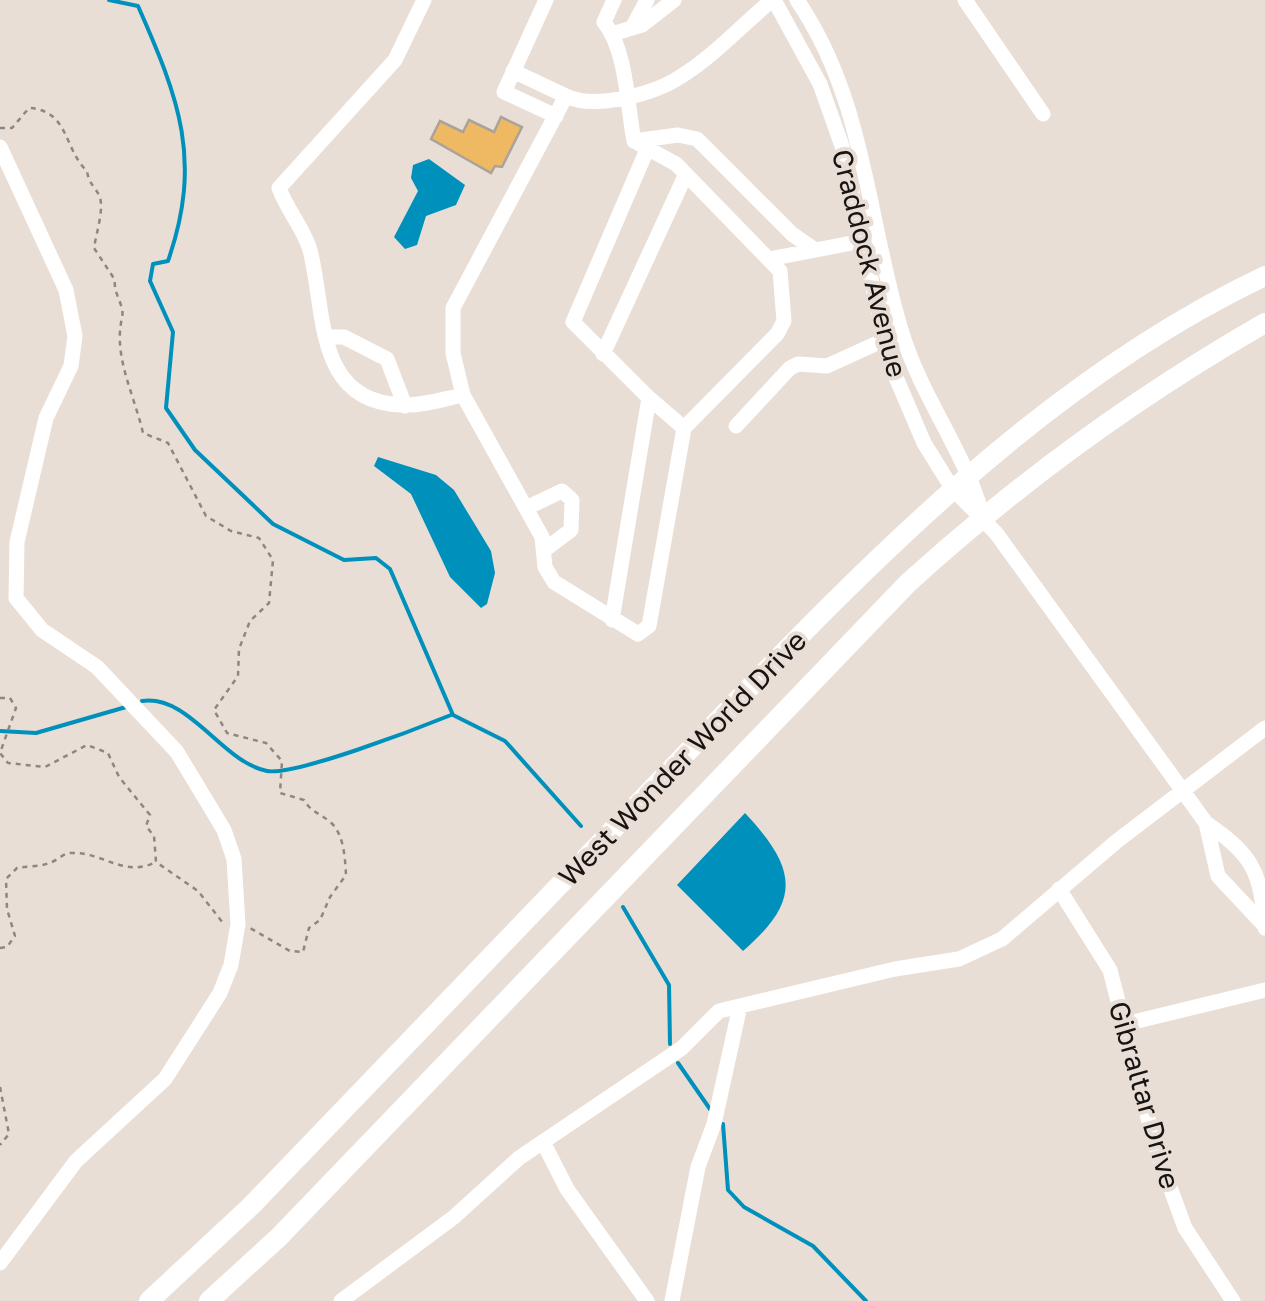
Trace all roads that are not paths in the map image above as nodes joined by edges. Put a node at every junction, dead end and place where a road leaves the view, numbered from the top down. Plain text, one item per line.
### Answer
1 (424, 0) edge
2 (546, 0) edge
3 (614, 0) edge
4 (647, 0) edge
5 (674, 0) edge
6 (773, 0) edge
7 (796, 0) edge
8 (966, 0) edge
9 (633, 26) junction
10 (612, 34) junction
11 (513, 72) junction
12 (566, 96) junction
13 (625, 96) junction
14 (1043, 114) dead end
15 (556, 116) junction
16 (640, 146) junction
17 (0, 147) edge
18 (686, 174) junction
19 (862, 241) junction
20 (815, 250) junction
21 (769, 259) junction
22 (1265, 276) edge
23 (1265, 324) edge
24 (326, 337) junction
25 (884, 340) junction
26 (603, 354) junction
27 (463, 395) junction
28 (648, 398) junction
29 (405, 406) junction
30 (736, 426) dead end
31 (684, 428) junction
32 (970, 471) junction
33 (952, 488) junction
34 (526, 508) junction
35 (982, 515) junction
36 (546, 548) junction
37 (612, 620) junction
38 (1265, 728) edge
39 (1184, 792) junction
40 (1206, 824) junction
41 (1059, 889) junction
42 (1265, 927) edge
43 (1265, 990) edge
44 (740, 1006) junction
45 (1125, 1024) junction
46 (543, 1142) junction
47 (0, 1263) edge
48 (150, 1301) edge
49 (209, 1301) edge
50 (342, 1301) edge
51 (647, 1301) edge
52 (672, 1301) edge
53 (1233, 1301) edge

1 - 24 street
2 - 11 street
3 - 10 street
4 - 9 street
5 - 9 street
6 - 13 street
6 - 19 street, Craddock Avenue
7 - 32 street, Craddock Avenue
8 - 14 street
9 - 10 street
10 - 13 street
11 - 12 street
11 - 15 street
12 - 13 street
12 - 15 street
13 - 16 street
15 - 27 street
16 - 18 street
16 - 20 street
16 - 26 street
17 - 47 street
18 - 21 street
18 - 26 street
19 - 20 street
19 - 25 street, Craddock Avenue
20 - 21 street
21 - 31 street
22 - 32 main road, West Wonder World Drive
23 - 35 main road, West Wonder World Drive
24 - 29 street
24 - 29 street
25 - 30 street
25 - 33 street, Craddock Avenue
26 - 28 street
27 - 29 street
27 - 34 street
28 - 31 street
28 - 37 street
31 - 37 street
32 - 33 main road, West Wonder World Drive
32 - 35 street, Craddock Avenue
33 - 35 street, Craddock Avenue
33 - 48 main road, West Wonder World Drive
34 - 36 street
34 - 36 street
35 - 39 street, Craddock Avenue
35 - 49 main road, West Wonder World Drive
36 - 37 street
38 - 39 street
39 - 40 street, Craddock Avenue
39 - 41 street
40 - 42 street
40 - 42 street
41 - 44 street
41 - 45 street, Gibraltar Drive
43 - 45 street
44 - 46 street
44 - 52 street
45 - 53 street, Gibraltar Drive
46 - 50 street
46 - 51 street

